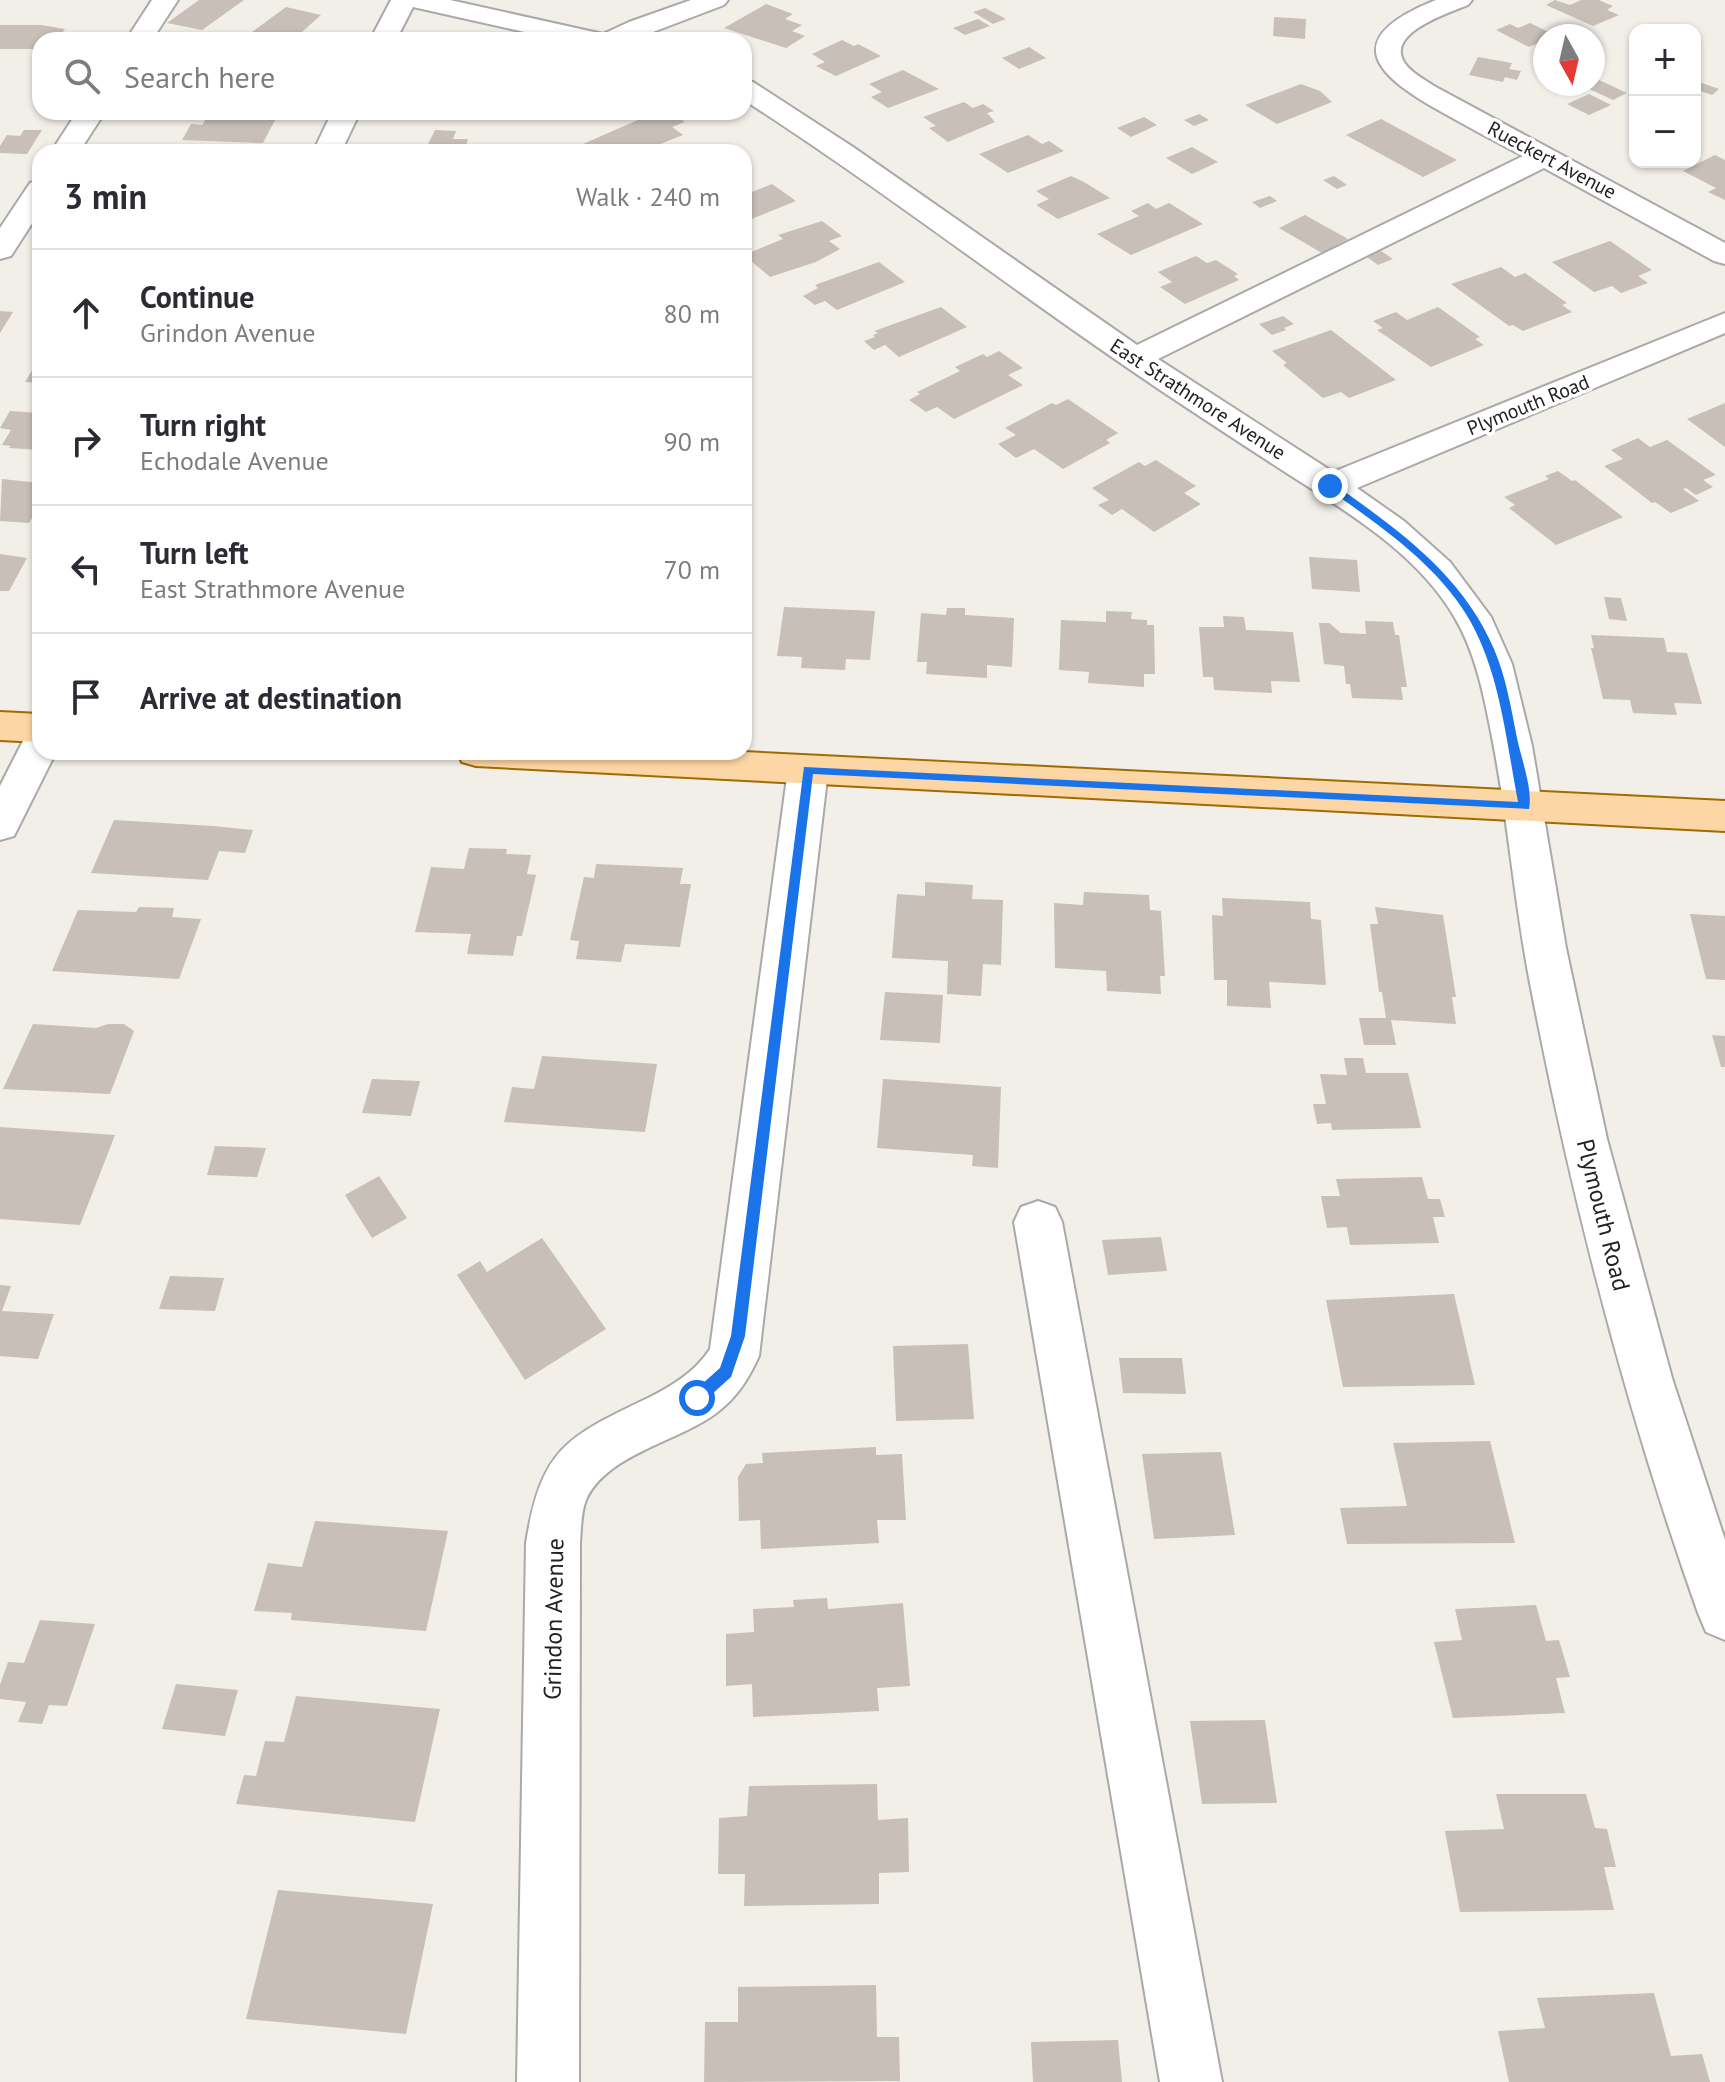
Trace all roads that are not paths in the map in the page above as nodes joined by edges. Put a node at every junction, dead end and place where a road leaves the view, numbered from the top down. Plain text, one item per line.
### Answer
1 (165, 0) edge
2 (404, 0) edge
3 (416, 0) edge
4 (516, 0) edge
5 (715, 0) edge
6 (1459, 0) edge
7 (495, 17) junction
8 (144, 32) edge
9 (387, 32) edge
10 (560, 32) edge
11 (628, 32) edge
12 (752, 94) edge
13 (86, 120) edge
14 (342, 120) edge
15 (70, 144) edge
16 (331, 144) edge
17 (1546, 156) junction
18 (32, 201) edge
19 (0, 250) edge
20 (1725, 255) edge
21 (1725, 322) edge
22 (1135, 358) junction
23 (1330, 486) junction
24 (0, 726) edge
25 (32, 728) edge
26 (32, 760) edge
27 (624, 760) edge
28 (808, 770) junction
29 (1525, 806) junction
30 (1725, 816) edge
31 (0, 825) edge
32 (1038, 1222) dead end
33 (1725, 1613) edge
34 (548, 2082) edge
35 (1191, 2082) edge

1 - 8 street
2 - 9 street
3 - 7 street
4 - 7 street
5 - 11 street
6 - 17 street, Rueckert Avenue
7 - 10 street
12 - 22 street, East Strathmore Avenue
13 - 15 street
14 - 16 street
17 - 20 street, Rueckert Avenue
17 - 22 street
18 - 19 street
21 - 23 street, Plymouth Road
22 - 23 street, East Strathmore Avenue
23 - 29 street, East Strathmore Avenue
24 - 25 main road
26 - 31 street
27 - 28 main road
28 - 29 main road
28 - 34 street, Grindon Avenue
29 - 30 main road
29 - 33 street, Plymouth Road
32 - 35 street

